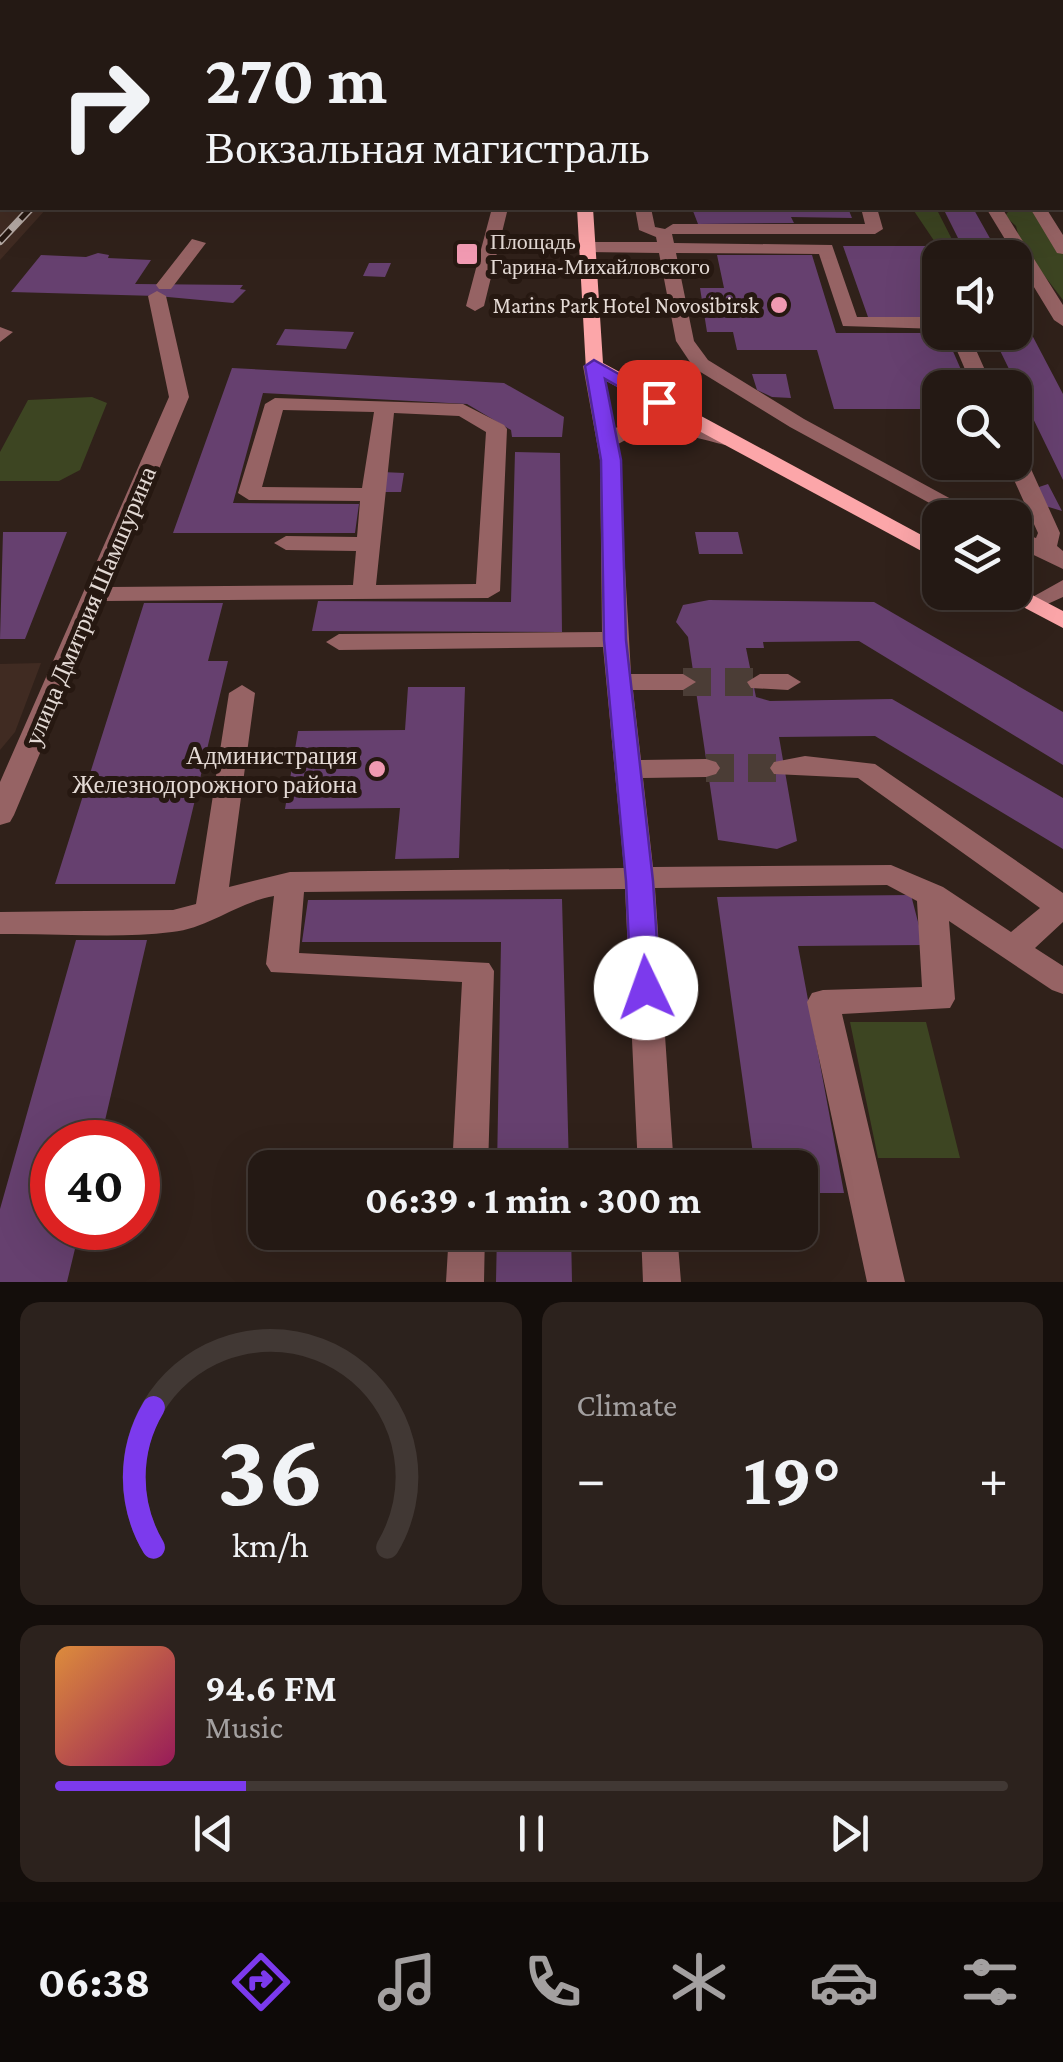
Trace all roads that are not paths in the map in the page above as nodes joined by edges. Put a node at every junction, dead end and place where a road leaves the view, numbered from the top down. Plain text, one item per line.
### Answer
1 (499, 210) edge
2 (584, 210) edge
3 (644, 210) edge
4 (671, 210) edge
5 (870, 210) edge
6 (995, 210) edge
7 (1039, 210) edge
8 (668, 237) junction
9 (198, 242) dead end
10 (587, 247) junction
11 (1063, 249) edge
12 (474, 306) dead end
13 (1063, 320) edge
14 (922, 323) edge
15 (594, 366) junction
16 (384, 406) junction
17 (725, 439) junction
18 (608, 441) junction
19 (1025, 480) edge
20 (370, 495) junction
21 (941, 500) edge
22 (286, 544) dead end
23 (368, 544) junction
24 (922, 544) edge
25 (1054, 555) edge
26 (1063, 587) edge
27 (364, 592) junction
28 (96, 594) junction
29 (1032, 595) edge
30 (1032, 604) edge
31 (1063, 621) edge
32 (615, 640) junction
33 (339, 642) dead end
34 (618, 682) junction
35 (683, 682) tunnel mouth
36 (760, 682) tunnel mouth
37 (788, 682) dead end
38 (242, 693) dead end
39 (706, 768) tunnel mouth
40 (784, 768) tunnel mouth
41 (628, 769) junction
42 (1, 807) edge
43 (640, 881) junction
44 (290, 882) junction
45 (932, 895) junction
46 (210, 911) junction
47 (0, 923) edge
48 (1015, 947) junction
49 (1063, 982) edge
50 (471, 1150) edge
51 (655, 1150) edge
52 (467, 1250) edge
53 (661, 1250) edge
54 (466, 1282) edge
55 (662, 1282) edge
56 (886, 1282) edge

1 - 12 street
2 - 10 main road
3 - 8 street
4 - 8 street
5 - 8 street
6 - 13 street
7 - 11 street
8 - 10 street
8 - 14 street
8 - 21 street
9 - 28 street, улица Дмитрия Шамшурина
10 - 15 main road
15 - 17 main road
15 - 18 street
16 - 20 street
16 - 20 street
16 - 27 street
17 - 18 street
17 - 24 main road
18 - 32 street
19 - 25 street
20 - 23 street
22 - 23 street
23 - 27 street
26 - 29 street
27 - 28 street
28 - 42 street, улица Дмитрия Шамшурина
30 - 31 main road
32 - 33 street
32 - 34 street
34 - 35 street
34 - 41 street
36 - 37 street
38 - 46 street
39 - 41 street
40 - 48 street
41 - 43 street
43 - 44 street
43 - 45 street
43 - 51 street
44 - 46 street
44 - 50 street
45 - 48 street
45 - 56 street
46 - 47 street
48 - 49 street
52 - 54 street
53 - 55 street

